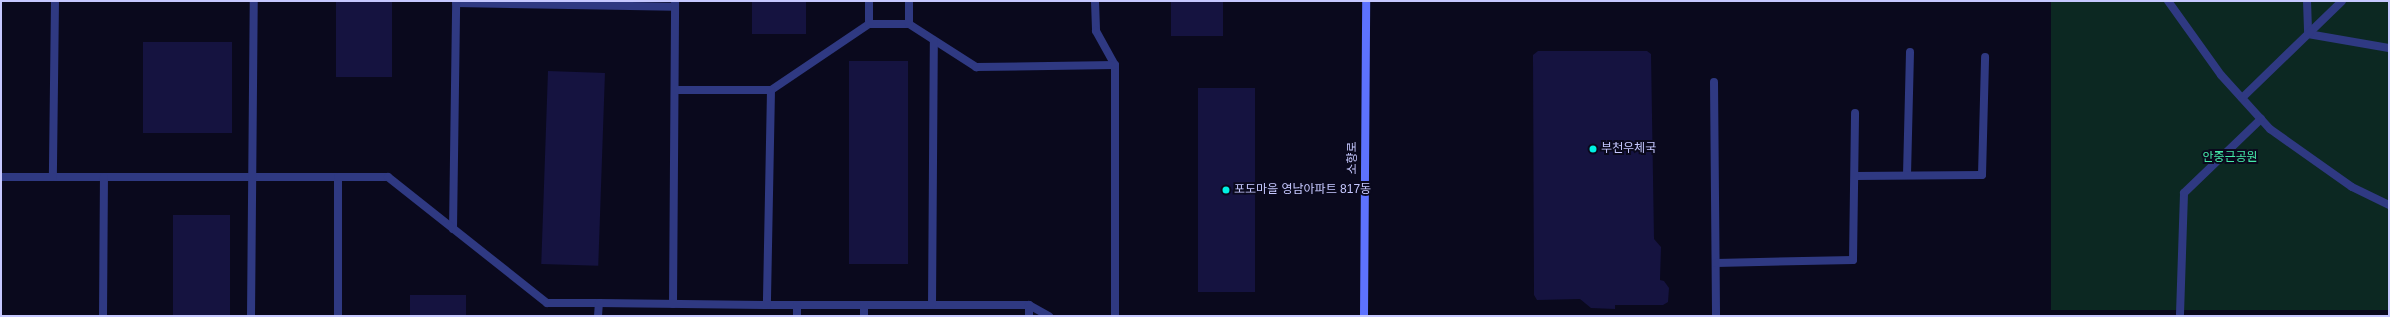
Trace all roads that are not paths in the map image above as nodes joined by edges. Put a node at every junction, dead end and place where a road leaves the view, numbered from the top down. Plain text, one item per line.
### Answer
1 (55, 1) edge
2 (254, 1) edge
3 (869, 1) edge
4 (909, 1) edge
5 (1095, 1) edge
6 (1366, 1) edge
7 (2168, 1) edge
8 (2307, 1) edge
9 (2342, 1) edge
10 (456, 2) edge
11 (675, 4) edge
12 (869, 24) junction
13 (909, 24) junction
14 (2308, 34) junction
15 (934, 41) junction
16 (2389, 48) edge
17 (1910, 52) dead end
18 (1985, 57) dead end
19 (1115, 65) junction
20 (1714, 82) dead end
21 (675, 90) junction
22 (771, 90) junction
23 (2242, 98) junction
24 (1855, 113) dead end
25 (2261, 119) junction
26 (1908, 175) junction
27 (1854, 176) junction
28 (1, 177) edge
29 (53, 177) junction
30 (104, 177) junction
31 (252, 177) junction
32 (338, 177) junction
33 (2389, 205) edge
34 (453, 229) junction
35 (1716, 263) junction
36 (599, 303) junction
37 (673, 304) junction
38 (767, 305) junction
39 (797, 305) junction
40 (864, 305) junction
41 (932, 305) junction
42 (1029, 305) junction
43 (2180, 314) dead end
44 (103, 316) edge
45 (251, 316) edge
46 (338, 316) edge
47 (598, 316) edge
48 (797, 316) edge
49 (864, 316) edge
50 (1029, 316) edge
51 (1049, 316) edge
52 (1115, 316) edge
53 (1364, 316) edge
54 (1716, 316) edge

1 - 29 street
2 - 31 street
3 - 12 street
4 - 13 street
5 - 19 street
6 - 53 street, 소향로
7 - 23 street
8 - 14 street
9 - 14 street
10 - 11 street
10 - 34 street
11 - 21 street
12 - 13 street
12 - 22 street
13 - 15 street
14 - 16 street
14 - 23 street
15 - 19 street
15 - 41 street
17 - 26 street
18 - 26 street
19 - 52 street
20 - 35 street
21 - 22 street
21 - 37 street
22 - 38 street
23 - 25 street
24 - 27 street
25 - 33 street
25 - 43 street
26 - 27 street
27 - 35 street
28 - 29 street
29 - 30 street
30 - 31 street
30 - 44 street
31 - 32 street
31 - 45 street
32 - 34 street
32 - 46 street
34 - 36 street
35 - 54 street
36 - 37 street
36 - 47 street
37 - 38 street
38 - 39 street
39 - 40 street
39 - 48 street
40 - 41 street
40 - 49 street
41 - 42 street
42 - 50 street
42 - 51 street

